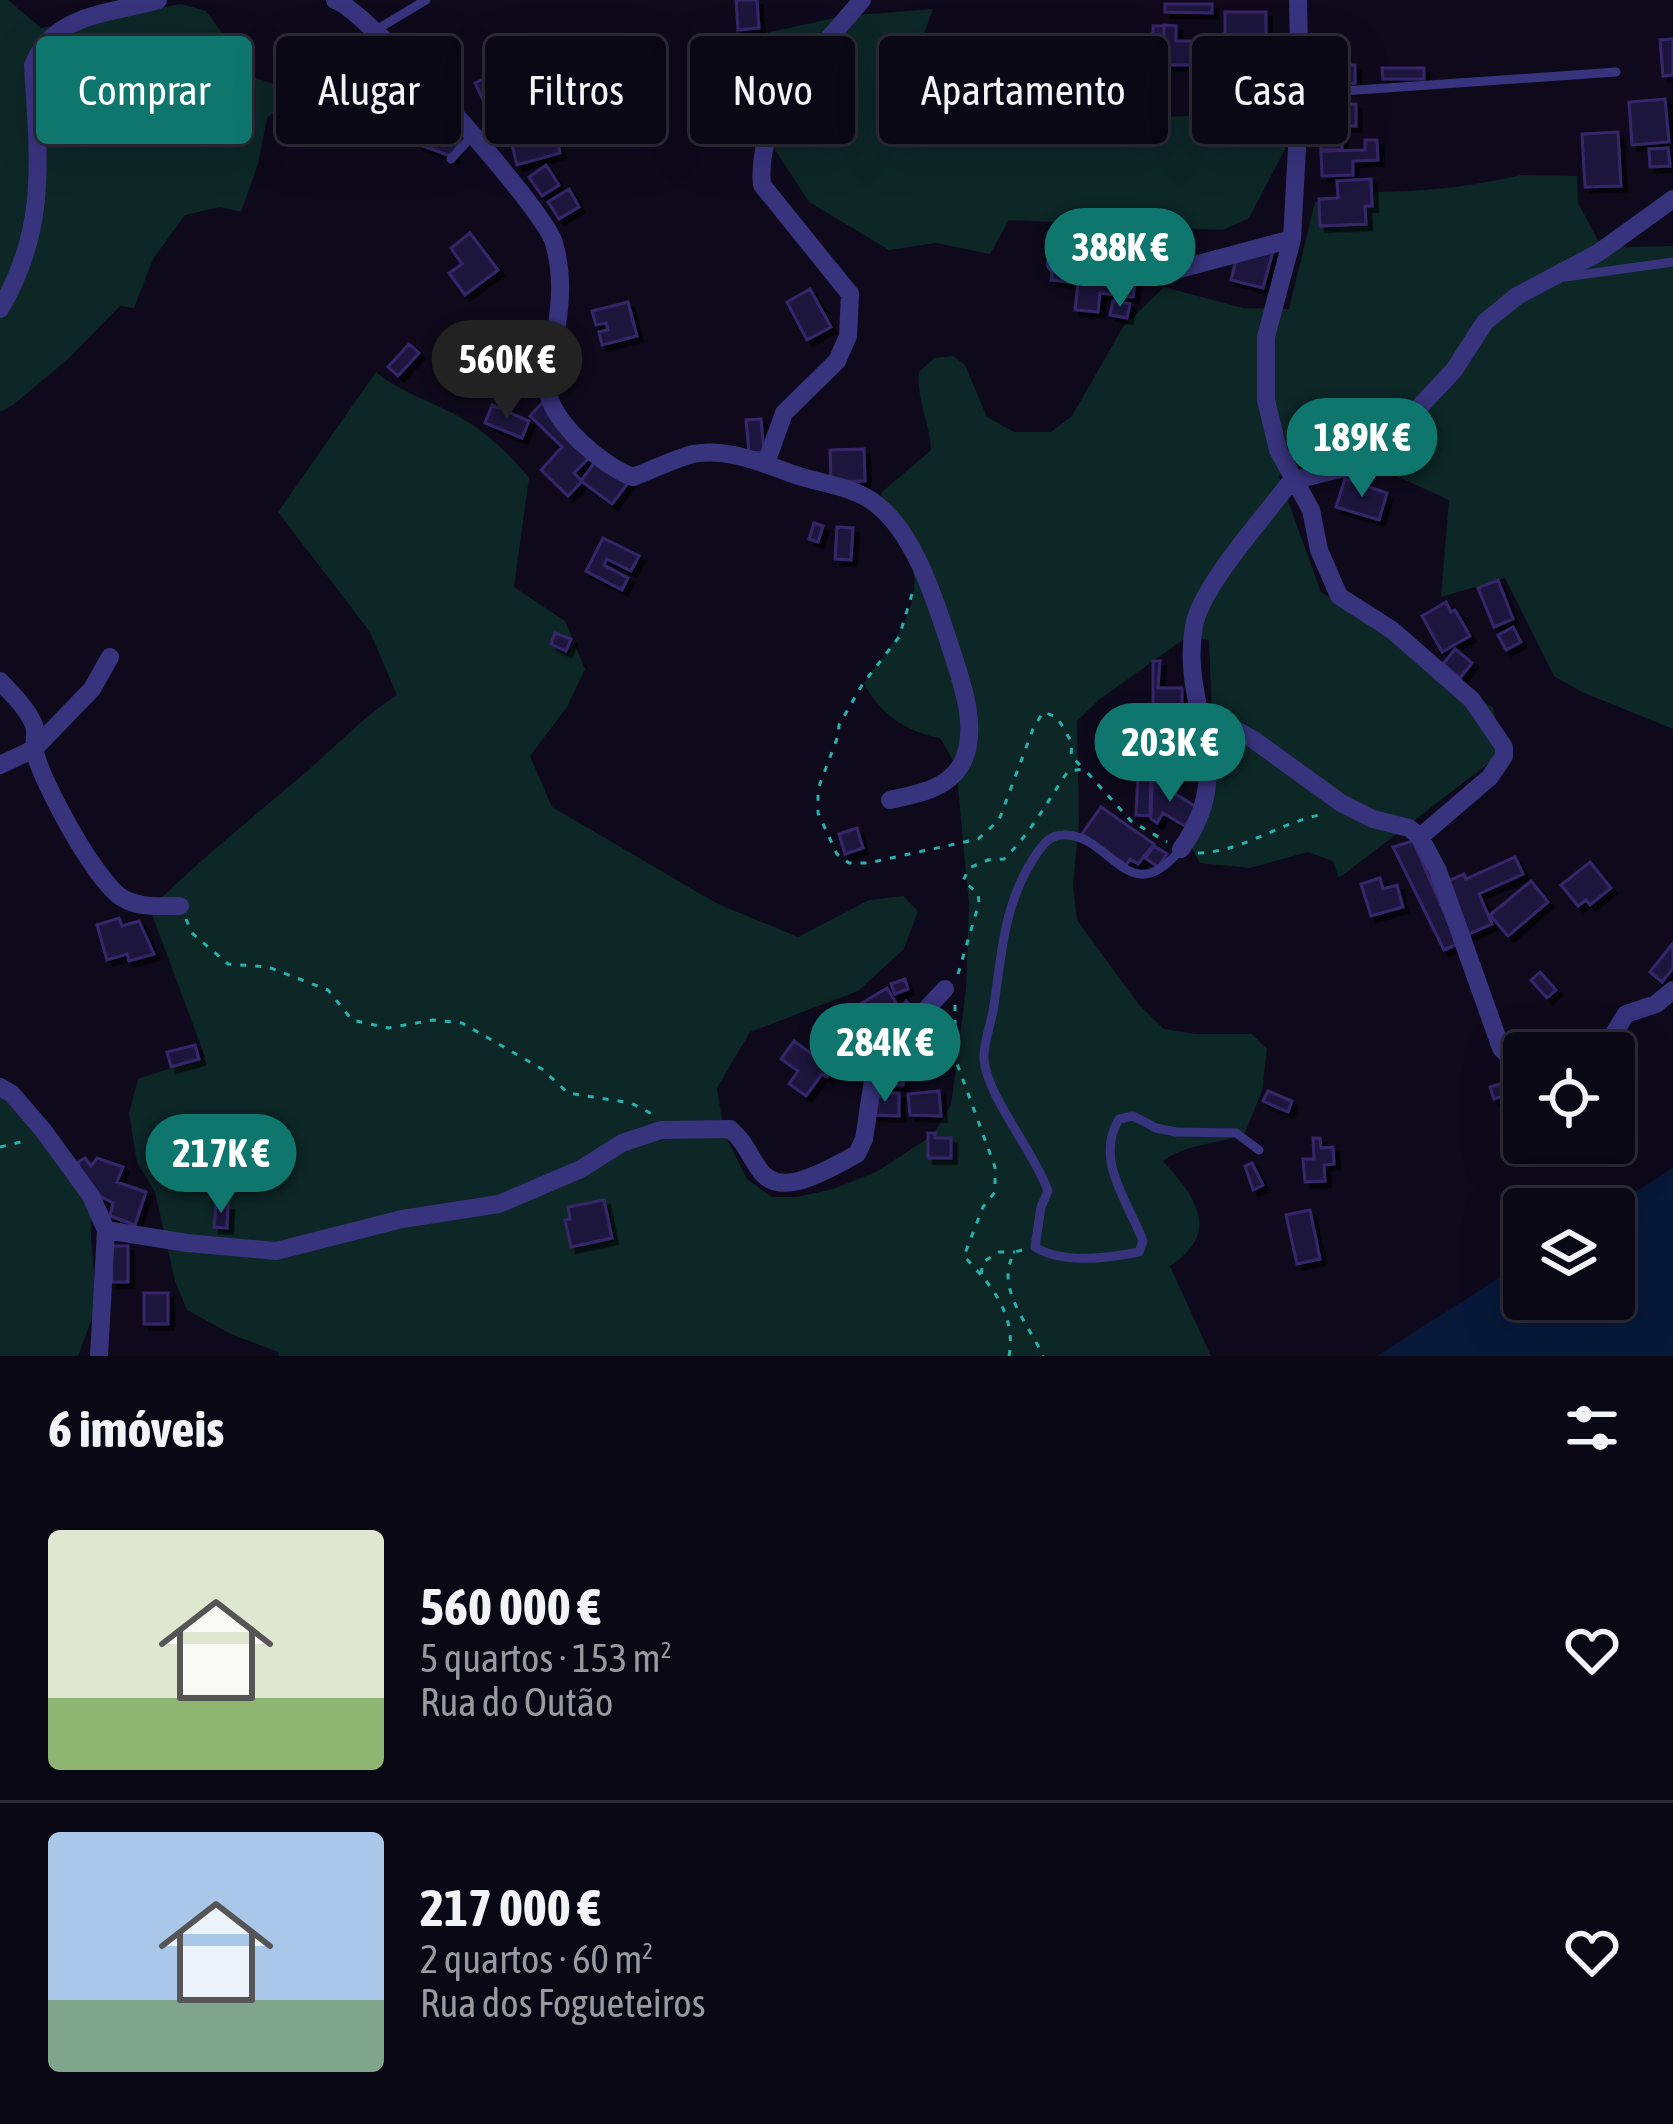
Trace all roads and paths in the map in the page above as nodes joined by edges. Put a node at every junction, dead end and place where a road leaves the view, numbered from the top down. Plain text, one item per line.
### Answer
1 (158, 0) edge
2 (335, 0) edge
3 (426, 0) edge
4 (862, 0) edge
5 (1298, 0) edge
6 (376, 30) junction
7 (1299, 36) edge
8 (1616, 72) dead end
9 (1348, 91) edge
10 (472, 136) junction
11 (1297, 144) edge
12 (451, 160) dead end
13 (1673, 200) edge
14 (1292, 239) junction
15 (1673, 262) edge
16 (1055, 264) dead end
17 (1544, 280) junction
18 (0, 309) edge
19 (766, 463) junction
20 (1291, 481) junction
21 (912, 582) dead end
22 (110, 658) dead end
23 (0, 681) edge
24 (1199, 709) junction
25 (34, 749) junction
26 (0, 765) edge
27 (1084, 769) dead end
28 (890, 800) dead end
29 (1356, 810) junction
30 (1420, 837) junction
31 (1181, 849) junction
32 (181, 906) joint
33 (1673, 990) edge
34 (951, 991) joint
35 (1615, 1032) edge
36 (1503, 1050) edge
37 (0, 1087) edge
38 (661, 1130) junction
39 (49, 1138) junction
40 (0, 1147) edge
41 (1259, 1150) dead end
42 (106, 1229) junction
43 (1036, 1247) junction
44 (1015, 1252) junction
45 (981, 1275) junction
46 (99, 1356) edge
47 (1009, 1356) edge
48 (1043, 1356) edge

1 - 18 street
2 - 6 street
3 - 6 lane
4 - 19 street
5 - 7 street
6 - 10 street
8 - 9 lane
10 - 12 lane
10 - 19 street
11 - 14 street
13 - 17 street
14 - 16 street
14 - 20 street
15 - 17 lane
17 - 20 street
19 - 28 street
20 - 24 street
20 - 30 street
21 - 27 path
22 - 25 street
23 - 25 street
24 - 29 street
24 - 31 street
25 - 26 street
25 - 32 street
29 - 30 street
29 - 31 path
30 - 36 street
31 - 43 lane
32 - 38 path
33 - 35 street
34 - 38 street
34 - 45 path
37 - 39 street
38 - 42 street
39 - 40 path
39 - 42 street
41 - 43 lane
42 - 46 street
43 - 44 path
44 - 45 path
44 - 48 path
45 - 47 path

